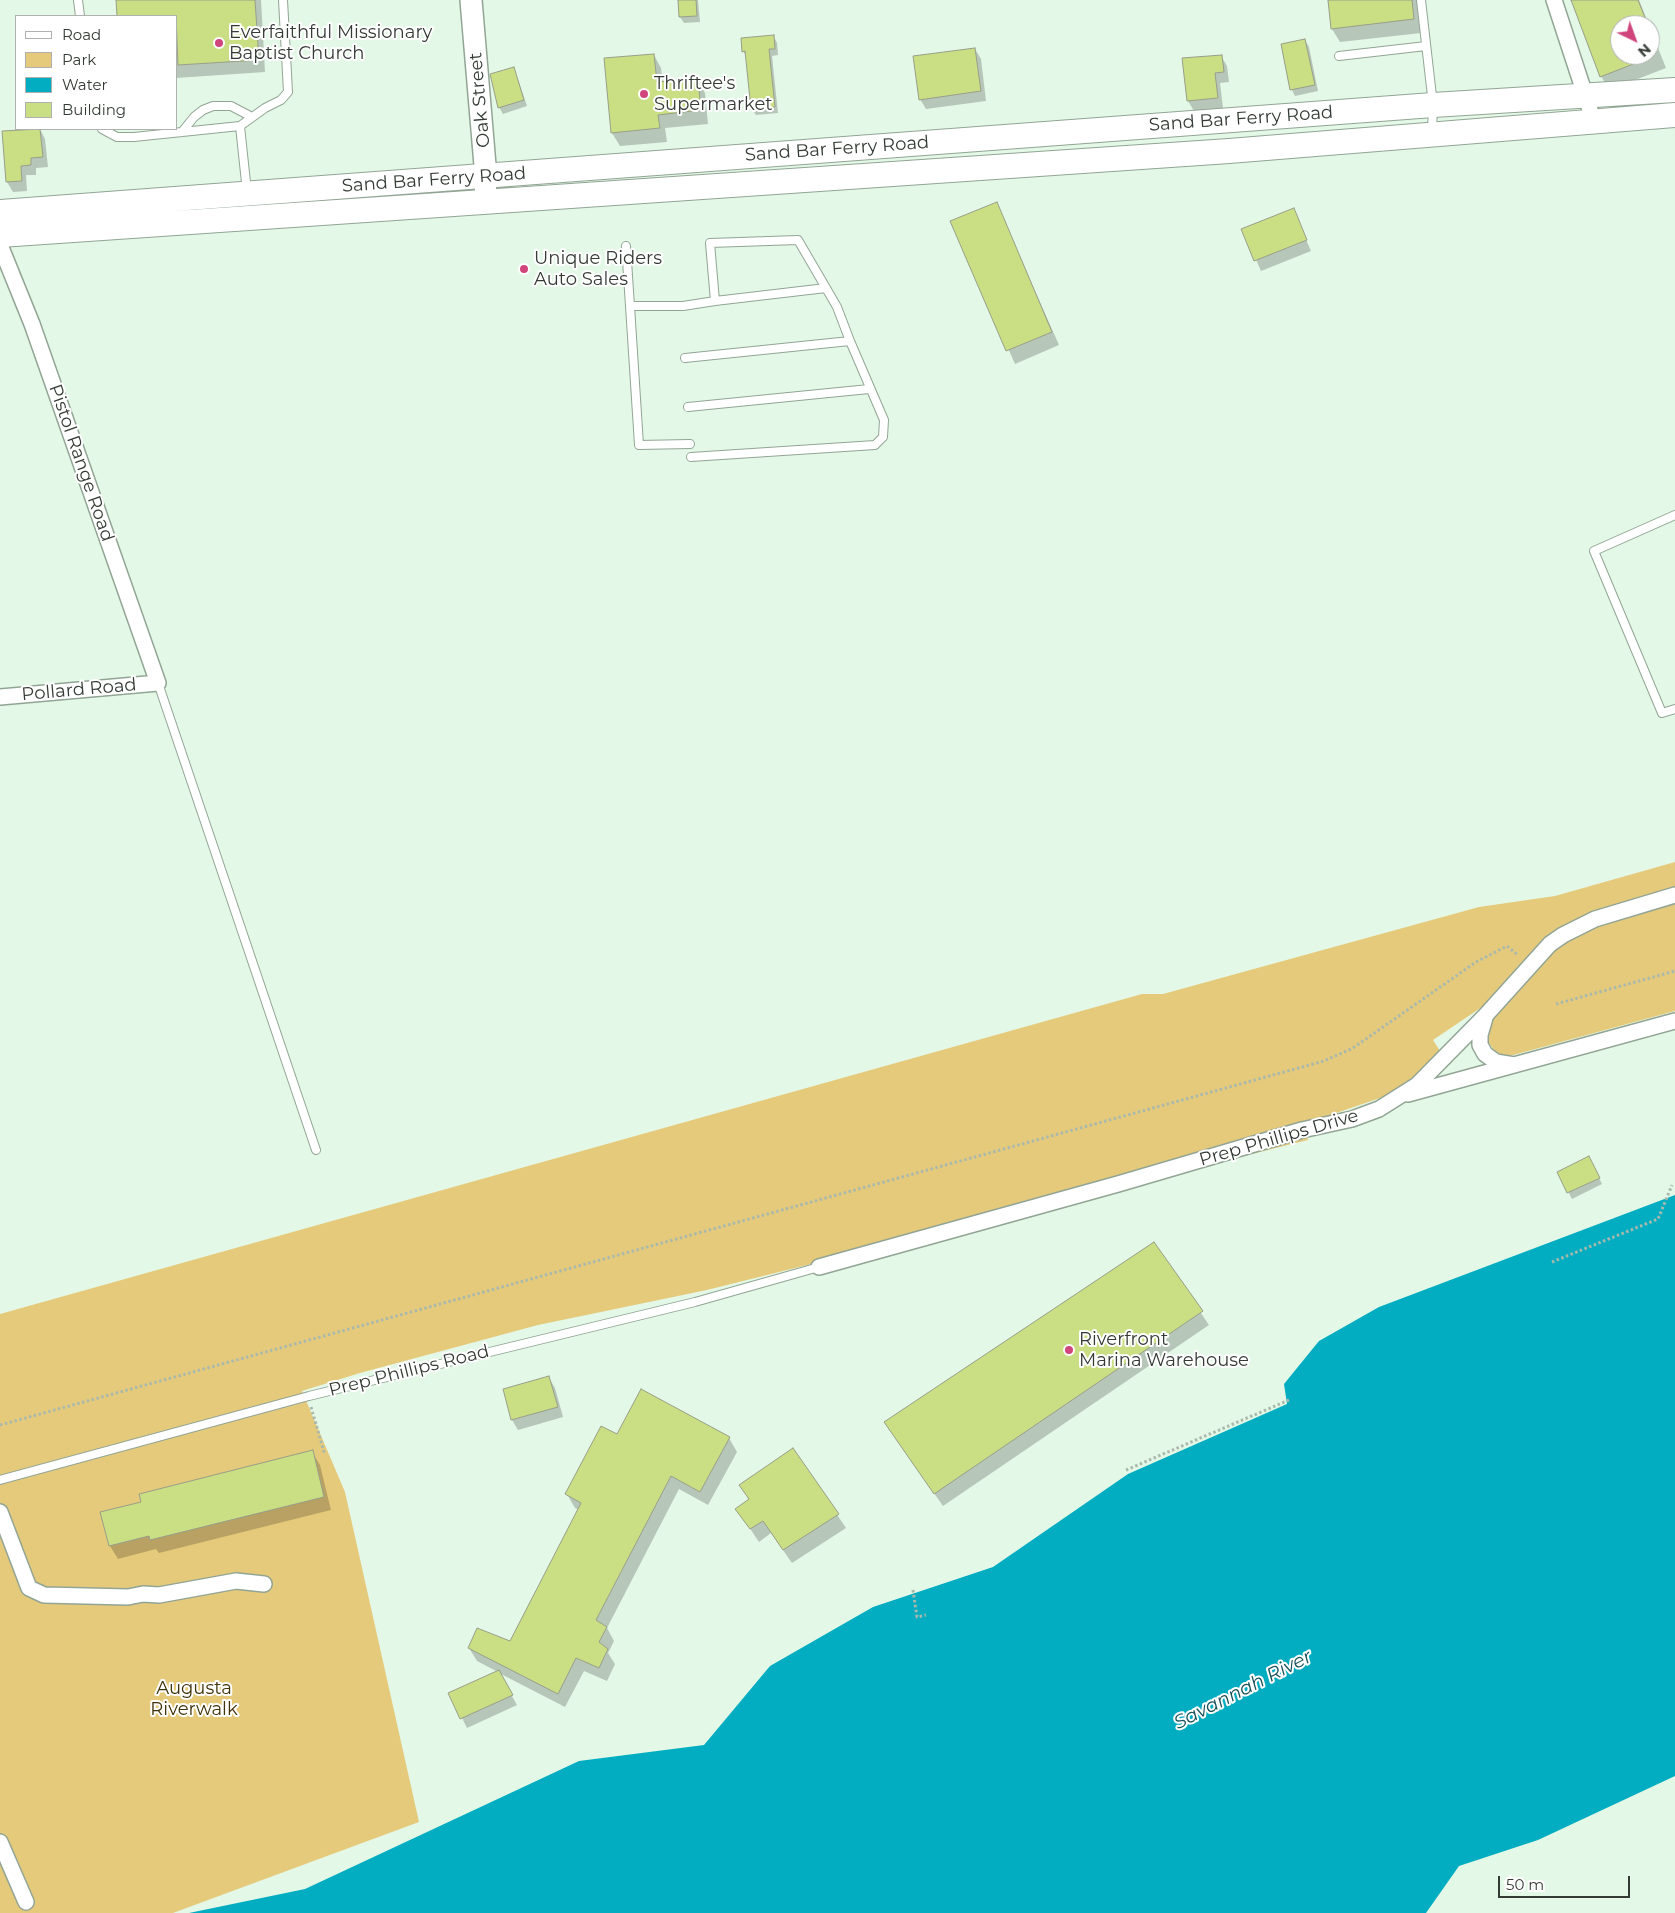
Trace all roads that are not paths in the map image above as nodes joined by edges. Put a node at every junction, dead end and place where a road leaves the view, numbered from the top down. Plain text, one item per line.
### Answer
1 (78, 0) edge
2 (283, 0) edge
3 (471, 0) edge
4 (1421, 0) edge
5 (1554, 0) edge
6 (80, 15) edge
7 (1426, 46) junction
8 (1340, 56) dead end
9 (1675, 90) edge
10 (1587, 96) junction
11 (1433, 105) junction
12 (1675, 115) edge
13 (252, 117) junction
14 (1594, 122) junction
15 (240, 126) junction
16 (104, 130) edge
17 (182, 132) junction
18 (1432, 135) junction
19 (669, 176) junction
20 (486, 177) junction
21 (247, 194) junction
22 (485, 201) junction
23 (0, 212) edge
24 (0, 234) edge
25 (0, 244) edge
26 (626, 246) dead end
27 (826, 288) junction
28 (715, 301) junction
29 (630, 306) junction
30 (850, 341) junction
31 (685, 358) dead end
32 (869, 389) junction
33 (688, 407) dead end
34 (690, 444) dead end
35 (691, 457) dead end
36 (1675, 515) edge
37 (158, 683) junction
38 (0, 697) edge
39 (1675, 710) edge
40 (1675, 895) edge
41 (1485, 1016) junction
42 (1675, 1021) edge
43 (1520, 1064) junction
44 (1402, 1096) junction
45 (316, 1150) dead end
46 (819, 1267) joint
47 (0, 1480) edge
48 (0, 1512) edge
49 (264, 1584) dead end
50 (0, 1842) edge
51 (26, 1902) dead end

1 - 6 lane
2 - 13 lane
3 - 20 street, Oak Street
4 - 7 lane
5 - 10 street
7 - 8 lane
7 - 11 lane
9 - 10 main road, Sand Bar Ferry Road
10 - 11 main road, Sand Bar Ferry Road
10 - 14 street
11 - 18 lane
11 - 19 main road, Sand Bar Ferry Road
12 - 14 main road, Sand Bar Ferry Road
13 - 15 lane
13 - 17 lane
14 - 18 main road, Sand Bar Ferry Road
15 - 17 lane
15 - 21 lane
16 - 17 lane
18 - 19 main road, Sand Bar Ferry Road
19 - 20 main road, Sand Bar Ferry Road
19 - 22 main road, Sand Bar Ferry Road
20 - 21 main road, Sand Bar Ferry Road
20 - 22 street, Oak Street
21 - 23 main road, Sand Bar Ferry Road
22 - 24 main road, Sand Bar Ferry Road
25 - 37 street, Pistol Range Road
26 - 29 lane
27 - 28 lane
27 - 28 lane
27 - 30 lane
28 - 29 lane
29 - 34 lane
30 - 31 lane
30 - 32 lane
32 - 33 lane
32 - 35 lane
36 - 39 lane
37 - 38 street, Pollard Road
37 - 45 lane
40 - 41 street, Prep Phillips Drive
41 - 43 street
41 - 44 street, Prep Phillips Drive
42 - 43 street
43 - 44 street
44 - 46 street, Prep Phillips Drive
46 - 47 lane, Prep Phillips Road
48 - 49 street
50 - 51 street

